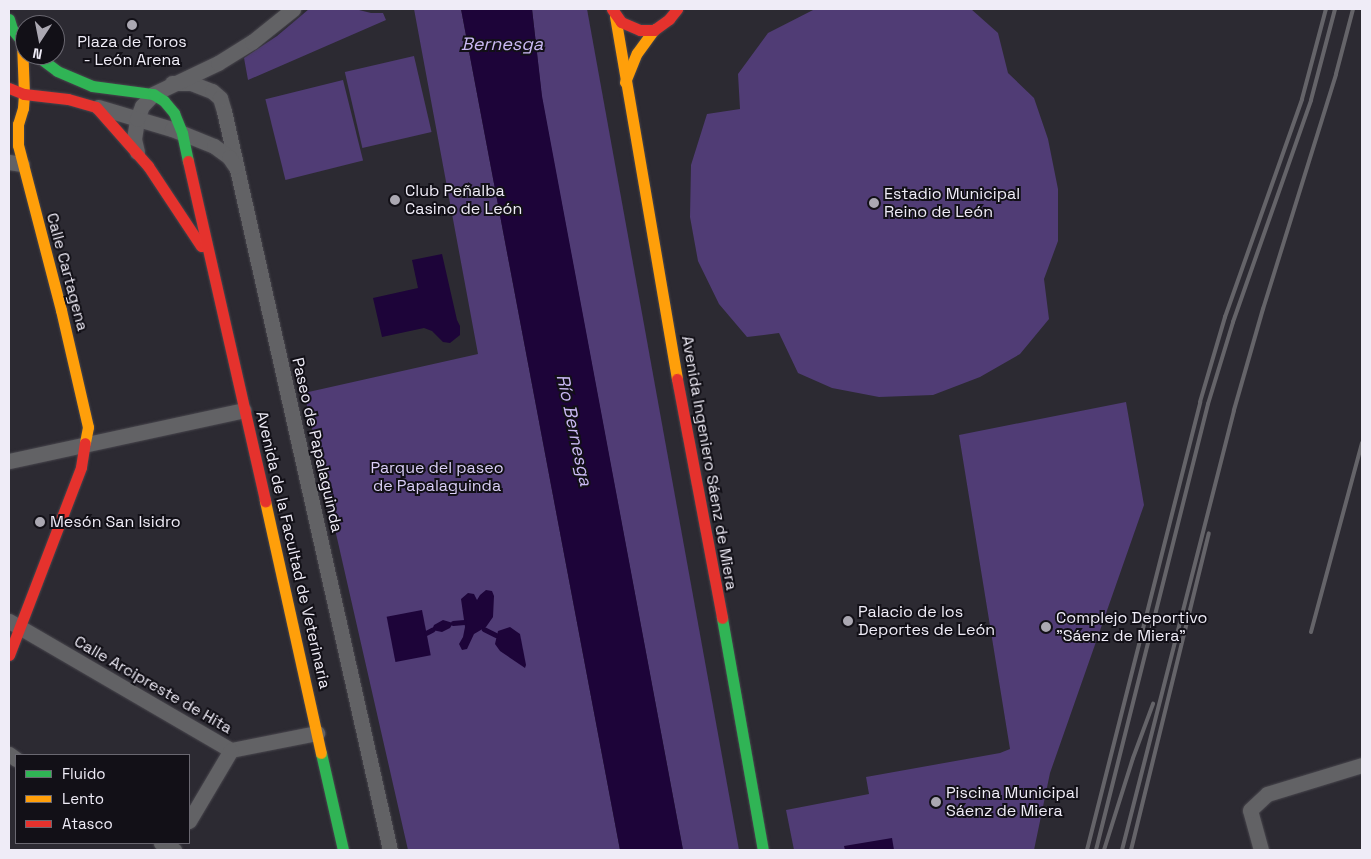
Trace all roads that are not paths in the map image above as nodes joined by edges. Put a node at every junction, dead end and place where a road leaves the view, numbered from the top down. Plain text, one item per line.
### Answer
1 (293, 9) edge
2 (677, 9) edge
3 (613, 12) edge
4 (654, 30) junction
5 (23, 65) edge
6 (49, 65) edge
7 (625, 82) junction
8 (172, 83) junction
9 (9, 88) edge
10 (24, 94) junction
11 (153, 94) junction
12 (96, 107) junction
13 (137, 119) junction
14 (182, 133) junction
15 (137, 153) junction
16 (15, 163) edge
17 (237, 170) junction
18 (209, 258) junction
19 (244, 410) junction
20 (86, 444) junction
21 (9, 461) edge
22 (14, 624) edge
23 (9, 655) edge
24 (317, 733) junction
25 (231, 750) junction
26 (1362, 764) edge
27 (190, 819) edge
28 (342, 849) edge
29 (390, 850) edge
30 (763, 850) edge
31 (1261, 850) edge

1 - 8 street
2 - 4 main road
3 - 4 main road
3 - 7 main road, Avenida Ingeniero Sáenz de Miera
4 - 7 main road
5 - 10 main road, Calle Cartagena
6 - 11 main road
7 - 30 main road, Avenida Ingeniero Sáenz de Miera
8 - 11 street
8 - 17 street, Paseo de Papalaguinda
9 - 10 main road
10 - 12 main road
10 - 16 main road, Calle Cartagena
11 - 13 street
11 - 14 main road, Avenida de la Facultad de Veterinaria
12 - 13 street
12 - 15 main road, Avenida de la Facultad de Veterinaria
13 - 14 street
13 - 15 street
14 - 17 street
14 - 18 main road, Avenida de la Facultad de Veterinaria
15 - 18 main road, Avenida de la Facultad de Veterinaria
16 - 20 main road, Calle Cartagena
17 - 29 street, Paseo de Papalaguinda
18 - 19 main road, Avenida de la Facultad de Veterinaria
19 - 20 street
19 - 24 main road, Avenida de la Facultad de Veterinaria
20 - 21 street
20 - 22 main road, Calle Cartagena
22 - 23 main road, Calle Cartagena
22 - 25 street, Calle Arcipreste de Hita
24 - 25 street, Calle Arcipreste de Hita
24 - 28 main road, Avenida de la Facultad de Veterinaria
25 - 27 street
26 - 31 street

